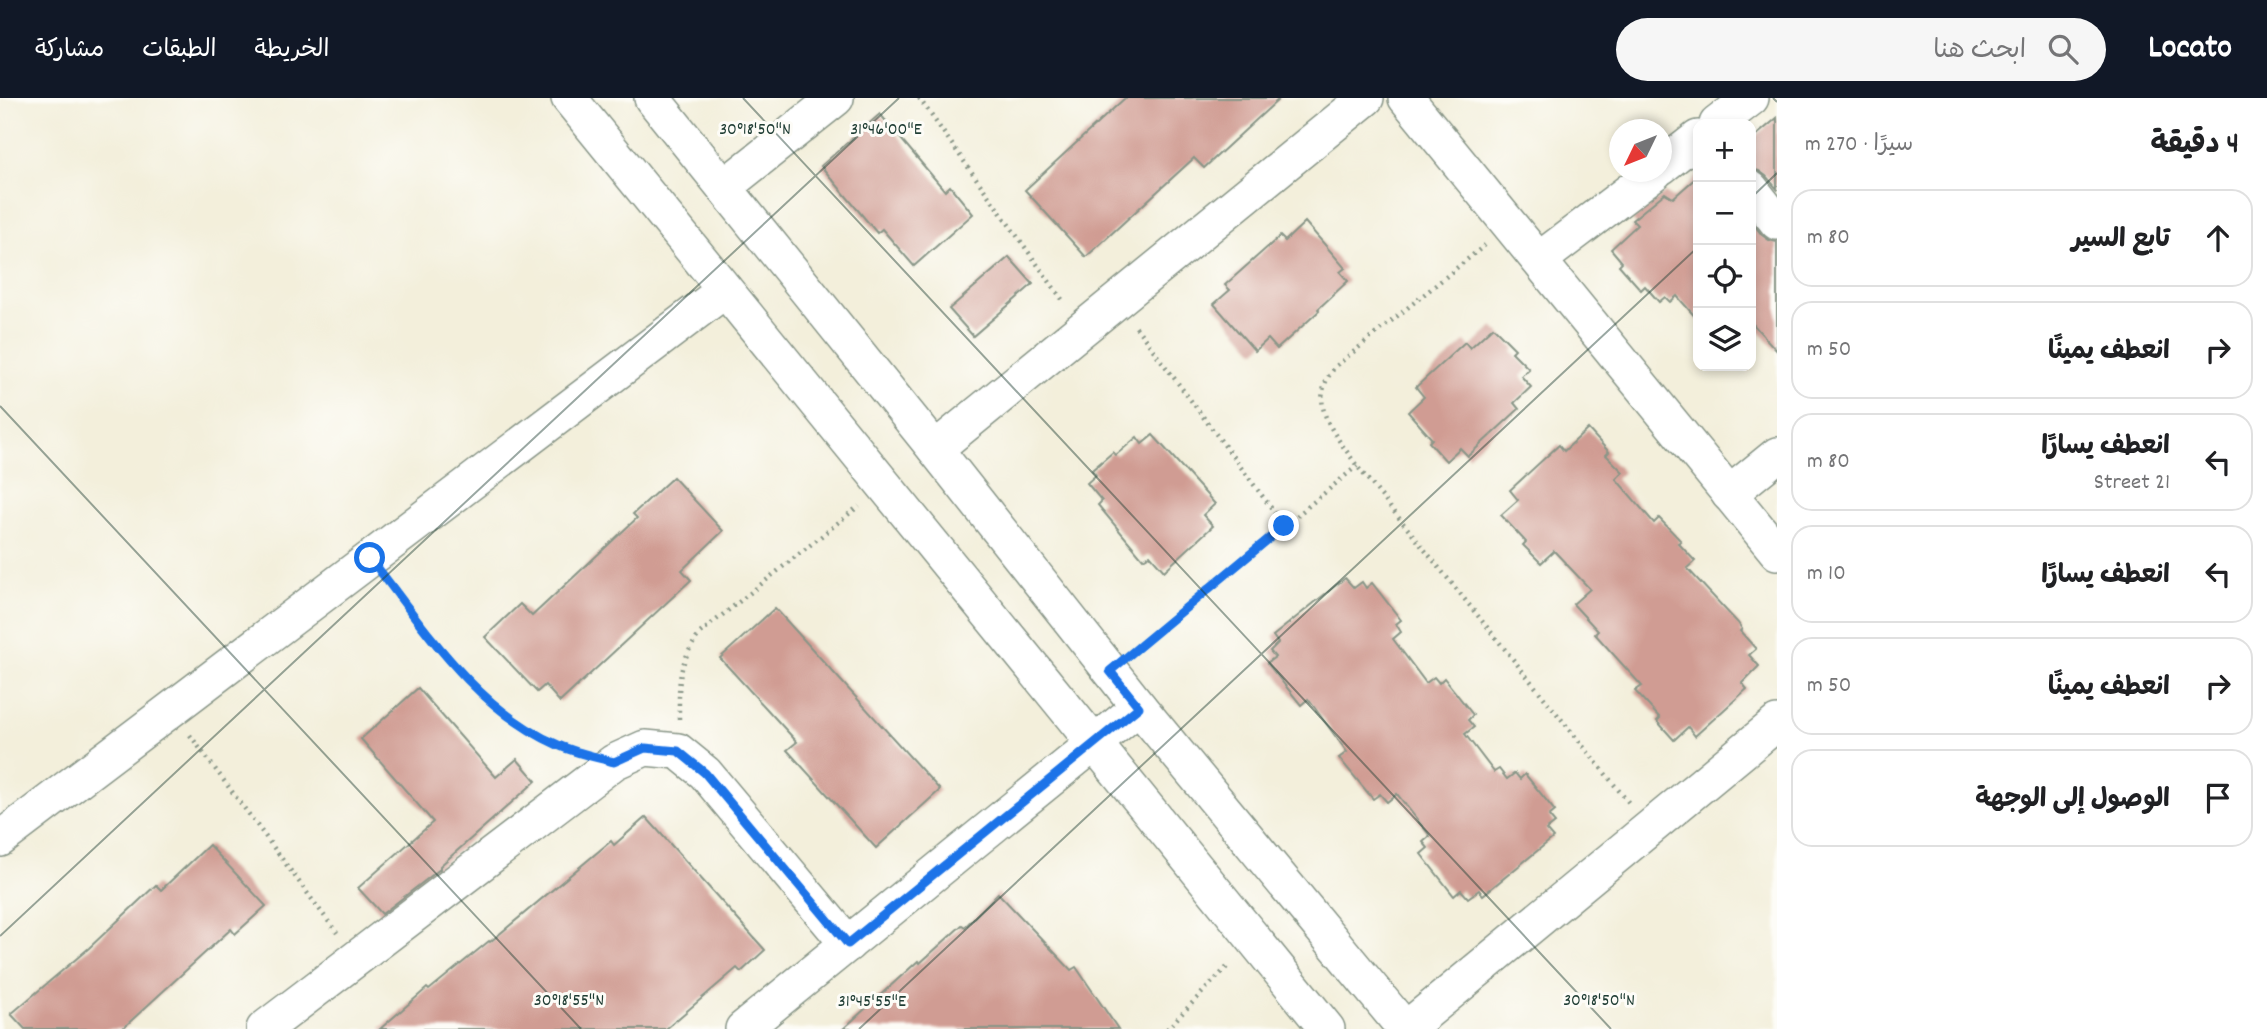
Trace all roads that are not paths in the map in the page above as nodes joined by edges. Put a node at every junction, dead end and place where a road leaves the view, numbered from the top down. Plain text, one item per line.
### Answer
1 (569, 98) edge
2 (652, 98) edge
3 (836, 98) edge
4 (1366, 98) edge
5 (1406, 98) edge
6 (1751, 98) edge
7 (1724, 119) edge
8 (1693, 142) edge
9 (1672, 158) edge
10 (1642, 182) edge
11 (724, 187) junction
12 (1756, 195) edge
13 (1777, 222) edge
14 (1539, 260) junction
15 (725, 290) junction
16 (935, 449) junction
17 (1777, 454) edge
18 (1729, 494) junction
19 (1777, 552) edge
20 (1139, 707) junction
21 (1777, 723) edge
22 (1095, 743) junction
23 (0, 839) edge
24 (848, 944) junction
25 (264, 1029) edge
26 (743, 1029) edge
27 (1327, 1029) edge
28 (1406, 1029) edge

1 - 15 street
2 - 11 street
3 - 11 street
4 - 16 street
5 - 14 street
6 - 7 street
8 - 9 street
10 - 14 street
11 - 16 street
12 - 13 street
14 - 18 street
15 - 22 street
15 - 23 street
16 - 20 street
17 - 18 street
18 - 19 street
20 - 22 street
20 - 28 street
21 - 28 street
22 - 24 street
22 - 27 street
24 - 25 street
24 - 26 street

